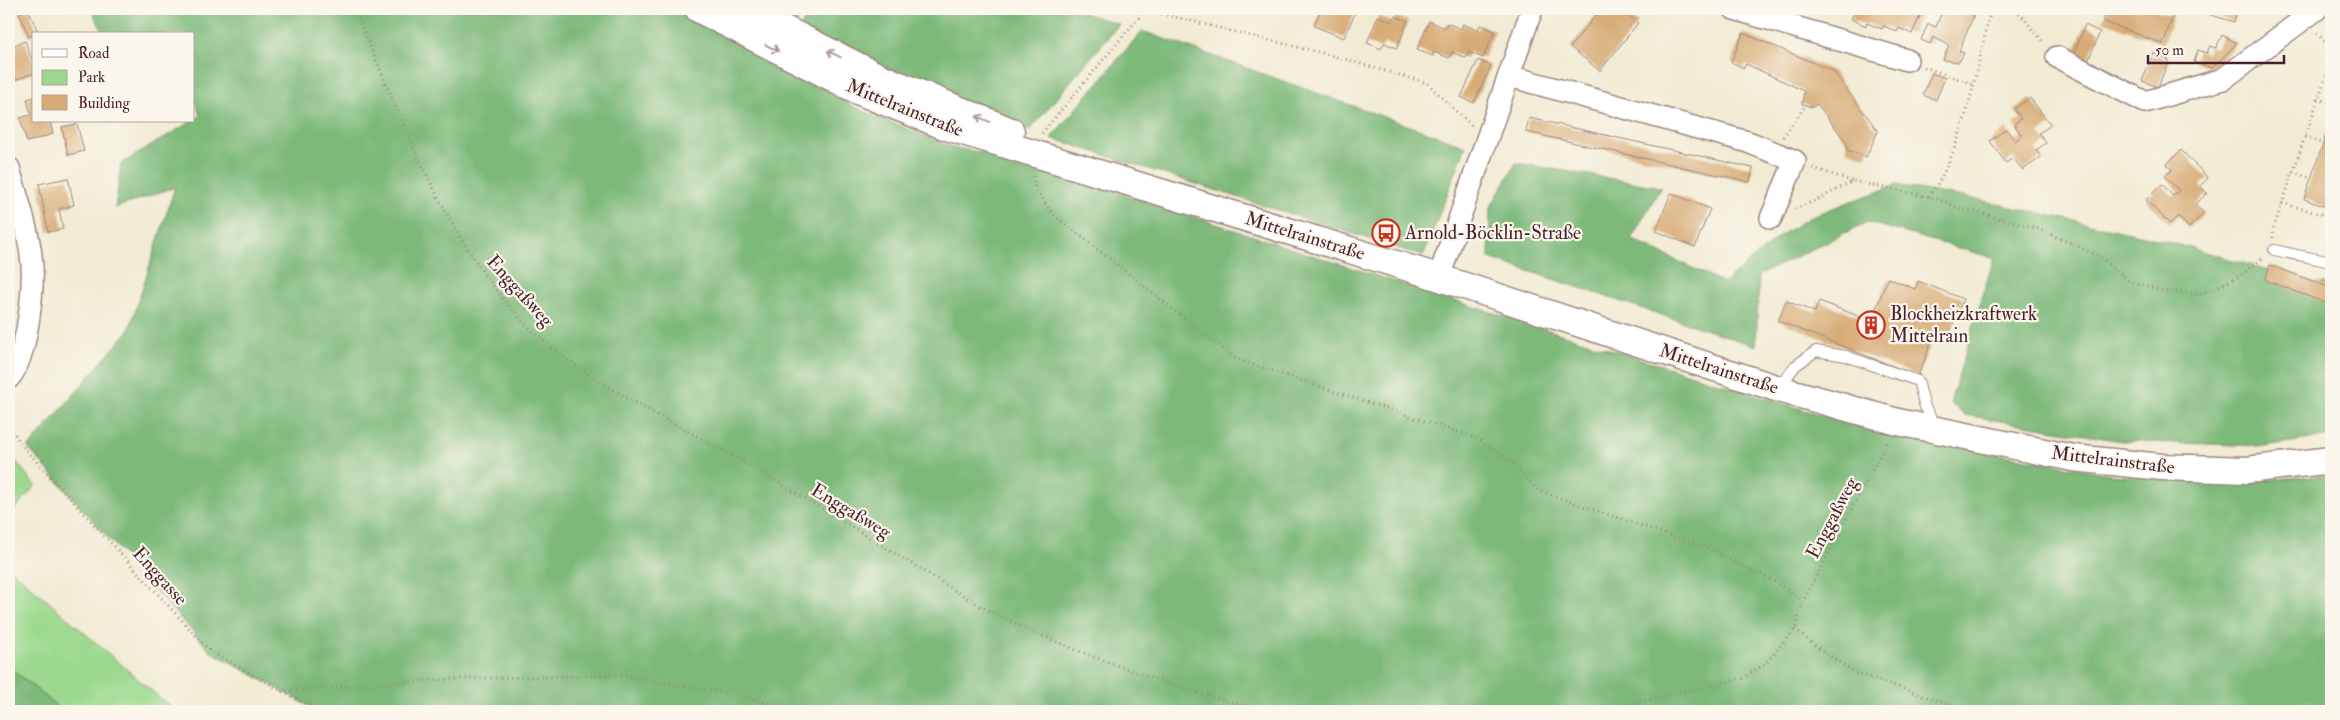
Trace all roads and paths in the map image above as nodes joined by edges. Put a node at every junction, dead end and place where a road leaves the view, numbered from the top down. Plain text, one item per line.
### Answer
1 (356, 9) edge
2 (698, 9) edge
3 (1144, 9) edge
4 (1532, 9) edge
5 (1734, 9) edge
6 (1991, 9) edge
7 (2016, 9) edge
8 (2317, 9) edge
9 (750, 17) edge
10 (2057, 57) joint
11 (1907, 60) joint
12 (2331, 65) edge
13 (1509, 76) junction
14 (1973, 84) junction
15 (2318, 99) junction
16 (2331, 104) edge
17 (1806, 105) dead end
18 (1477, 131) dead end
19 (2305, 136) junction
20 (2323, 144) dead end
21 (1033, 146) junction
22 (1773, 152) junction
23 (1795, 162) junction
24 (9, 168) edge
25 (2293, 172) junction
26 (2311, 178) dead end
27 (1853, 181) junction
28 (1930, 197) junction
29 (2282, 203) junction
30 (2331, 216) edge
31 (1771, 218) joint
32 (2274, 250) junction
33 (2331, 262) edge
34 (1438, 277) junction
35 (9, 378) edge
36 (1778, 389) junction
37 (1898, 422) junction
38 (9, 426) edge
39 (1939, 430) junction
40 (2331, 460) edge
41 (1803, 601) junction
42 (1795, 628) junction
43 (281, 691) junction
44 (318, 711) edge
45 (804, 711) edge
46 (1264, 711) edge
47 (1600, 711) edge
48 (1969, 711) edge

1 - 46 path, Enggaßweg
2 - 9 street, Mittelrainstraße
3 - 18 path
3 - 21 path
4 - 13 street
5 - 11 street
6 - 14 path
7 - 10 path
8 - 10 street
9 - 21 street, Mittelrainstraße
11 - 14 path
12 - 15 path
13 - 22 street
13 - 34 street
14 - 28 path
15 - 16 path
15 - 19 path
17 - 22 path
19 - 20 path
19 - 25 path
21 - 34 street, Mittelrainstraße
21 - 41 path
22 - 23 street
23 - 27 path
23 - 31 street
24 - 35 street
25 - 26 path
25 - 29 path
27 - 28 path
27 - 31 path
28 - 32 path
29 - 30 path
29 - 32 path
32 - 33 lane
34 - 36 street, Mittelrainstraße
36 - 37 street, Mittelrainstraße
36 - 39 lane
37 - 39 street, Mittelrainstraße
37 - 41 path, Enggaßweg
38 - 43 path, Enggasse
39 - 40 street, Mittelrainstraße
41 - 42 path, Enggaßweg
42 - 47 path, Enggaßweg
42 - 48 path
43 - 44 path, Enggasse
43 - 45 path

